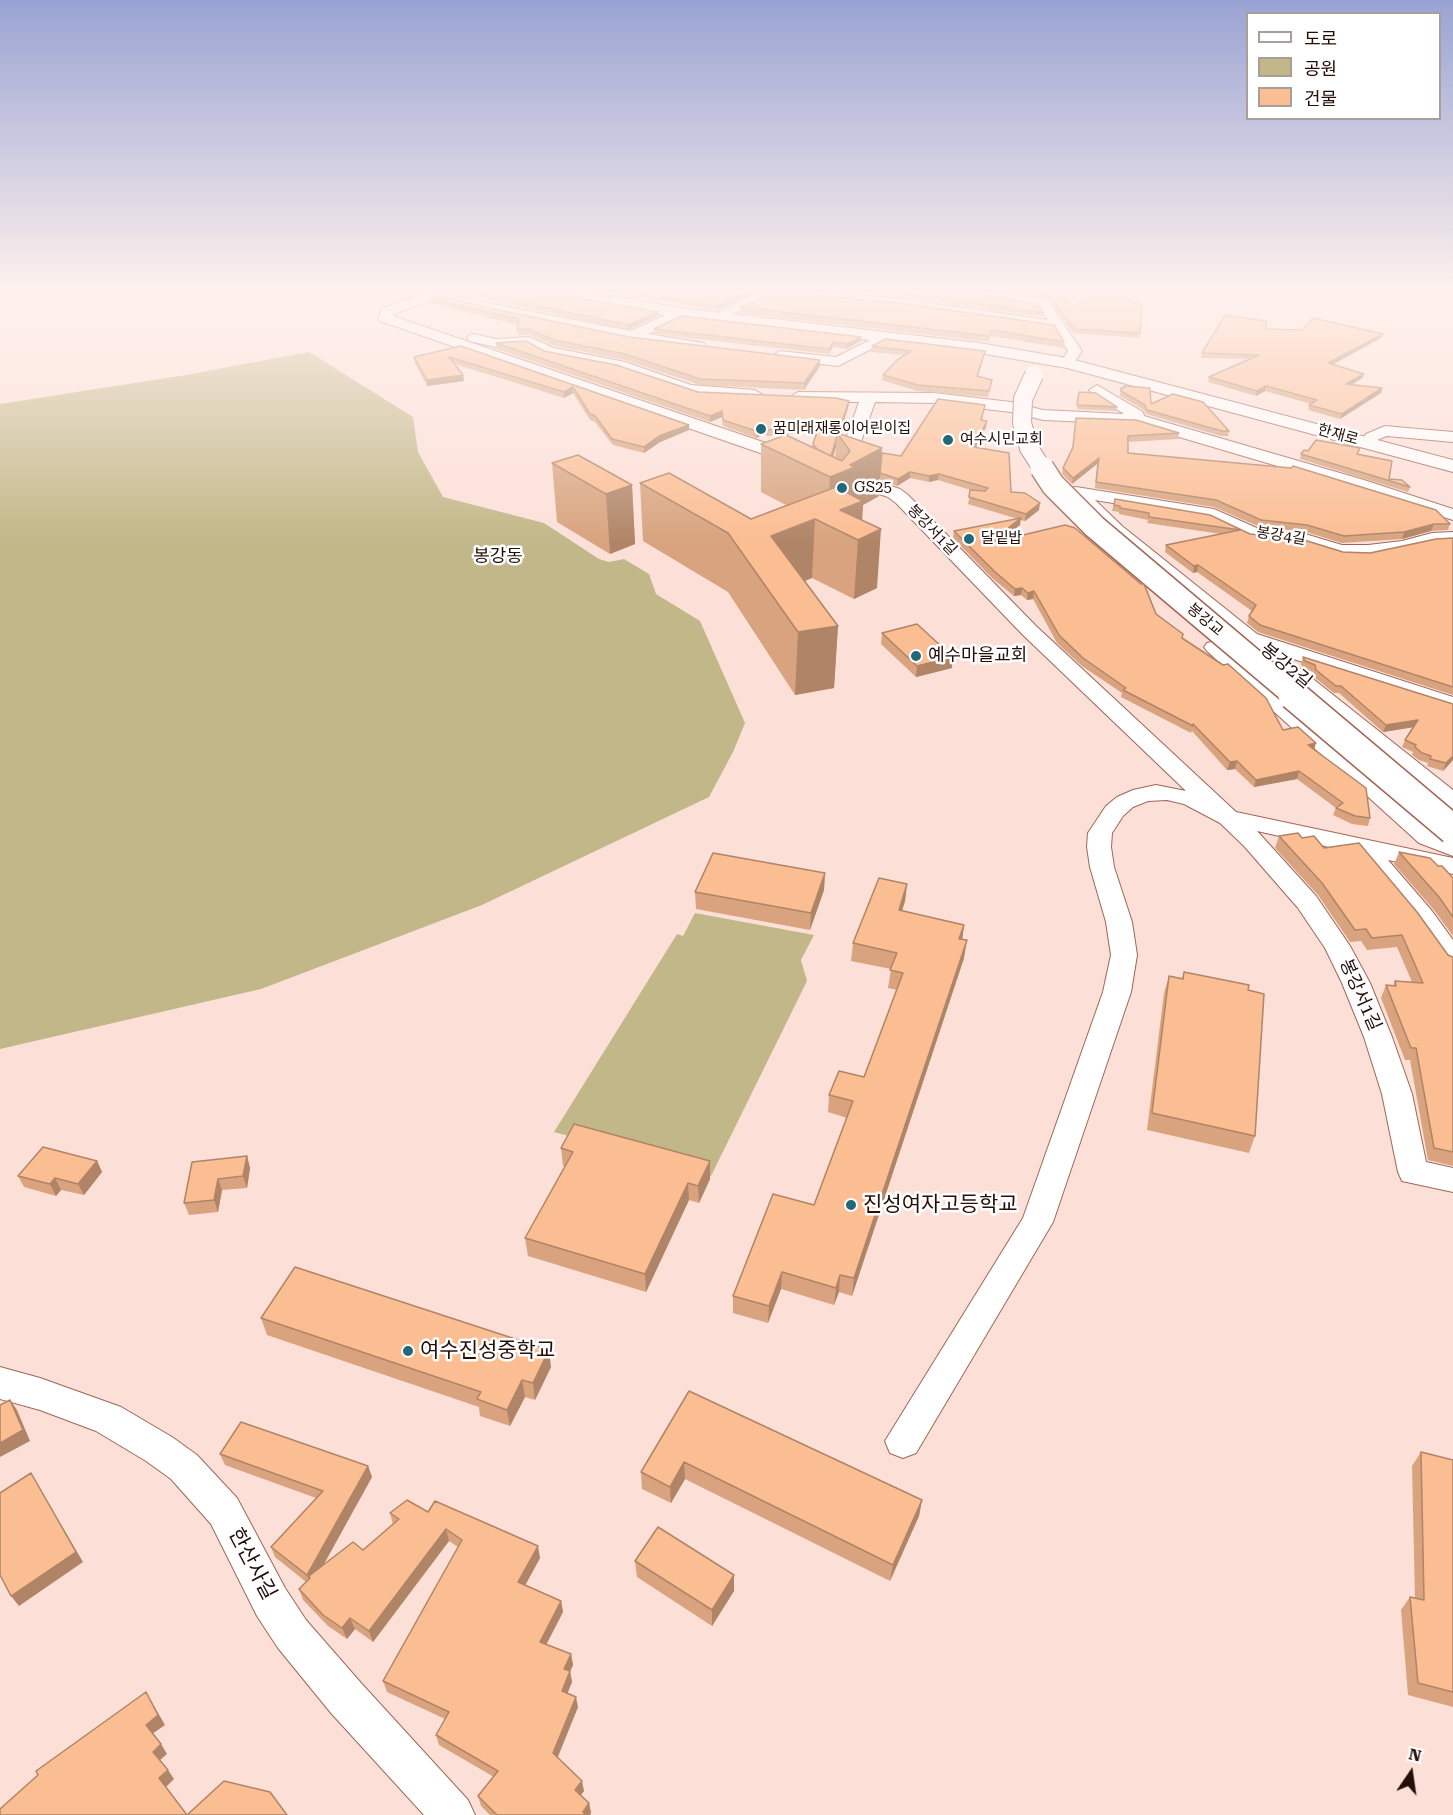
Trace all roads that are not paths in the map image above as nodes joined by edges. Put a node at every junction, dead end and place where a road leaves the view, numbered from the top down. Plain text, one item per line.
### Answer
1 (549, 375) edge
2 (648, 375) edge
3 (816, 375) edge
4 (1037, 375) edge
5 (1086, 375) edge
6 (1138, 375) edge
7 (1097, 390) dead end
8 (780, 396) junction
9 (869, 397) junction
10 (1148, 421) junction
11 (1372, 437) junction
12 (1453, 437) edge
13 (1453, 459) edge
14 (811, 465) edge
15 (1453, 466) edge
16 (1453, 515) edge
17 (1453, 537) edge
18 (1254, 639) junction
19 (1453, 704) edge
20 (1453, 802) edge
21 (1226, 817) junction
22 (1453, 830) edge
23 (1364, 847) junction
24 (1453, 848) edge
25 (1453, 866) edge
26 (1453, 960) edge
27 (1453, 1180) edge
28 (0, 1383) edge
29 (903, 1441) dead end
30 (453, 1815) edge

1 - 14 street
2 - 8 street
3 - 8 street
4 - 22 street, 봉강교, bridge
5 - 15 street, 한재로
6 - 11 street, 한재로
7 - 10 street
8 - 9 street
9 - 10 street
9 - 21 street, 봉강서1길
10 - 16 street
11 - 12 street
11 - 13 street, 한재로
17 - 18 street, 봉강4길
18 - 19 street, 봉강2길
18 - 20 street, 봉강2길
18 - 24 street
21 - 23 street
21 - 27 street, 봉강서1길
21 - 29 street
23 - 25 street
23 - 26 street
28 - 30 street, 한산사길

